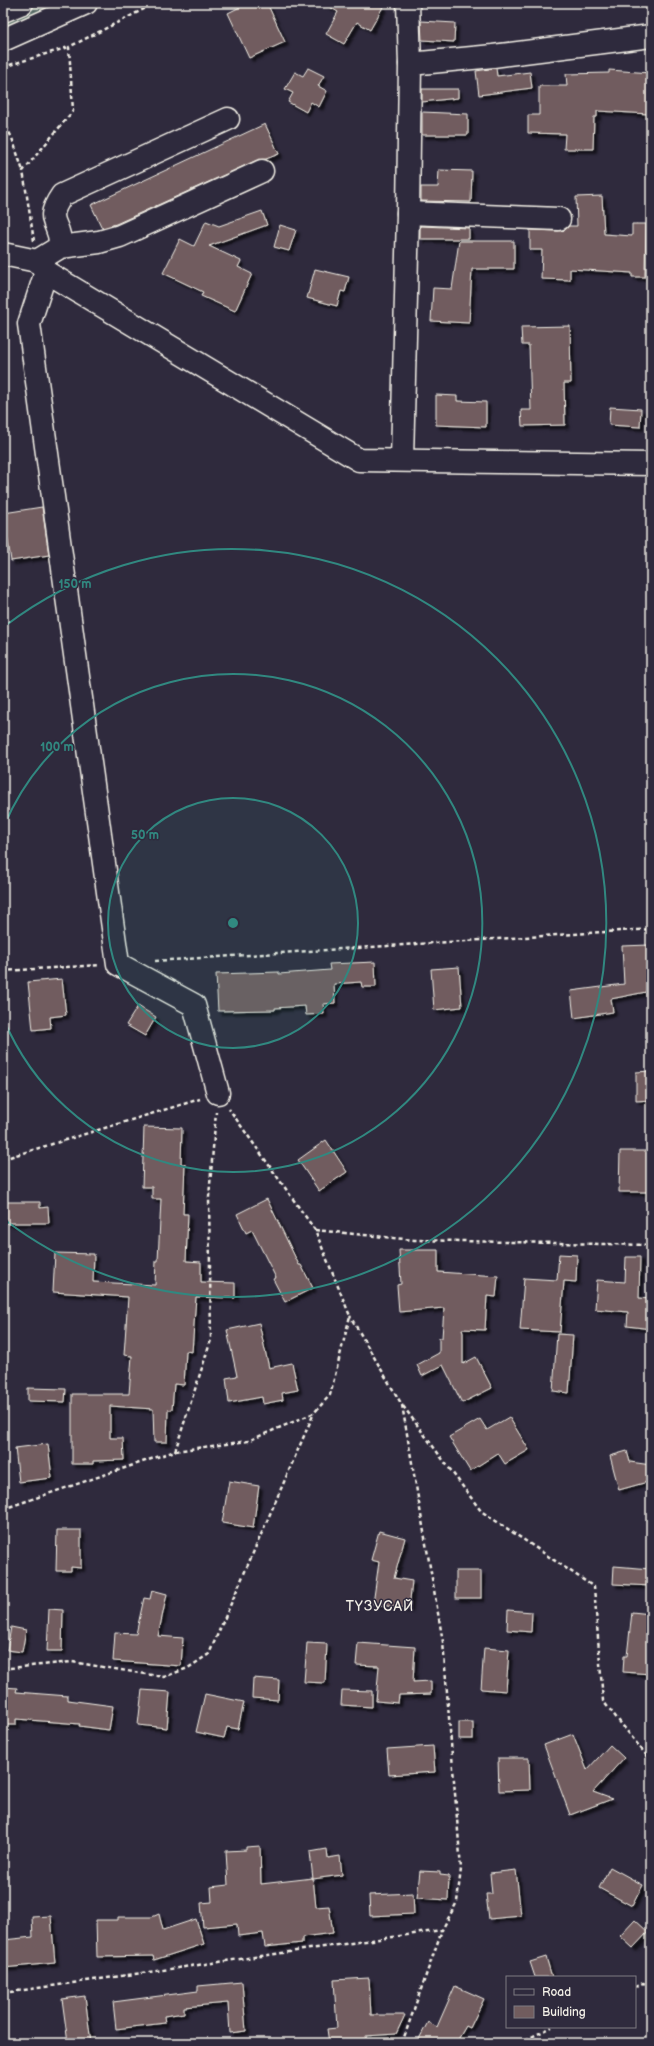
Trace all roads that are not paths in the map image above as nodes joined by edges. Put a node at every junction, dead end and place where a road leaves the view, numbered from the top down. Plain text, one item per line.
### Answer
1 (22, 3) edge
2 (86, 3) edge
3 (408, 3) edge
4 (3, 11) edge
5 (651, 36) edge
6 (3, 40) edge
7 (410, 64) junction
8 (228, 119) dead end
9 (262, 171) dead end
10 (408, 213) junction
11 (559, 220) dead end
12 (60, 247) junction
13 (3, 254) edge
14 (42, 266) junction
15 (402, 460) junction
16 (651, 464) edge
17 (218, 1093) road end

1 - 4 street
2 - 6 street
3 - 7 street
5 - 7 street
7 - 10 street
8 - 12 street
9 - 12 street
10 - 11 street
10 - 15 street
12 - 14 street
13 - 14 street
14 - 15 street
14 - 17 street
15 - 16 street

